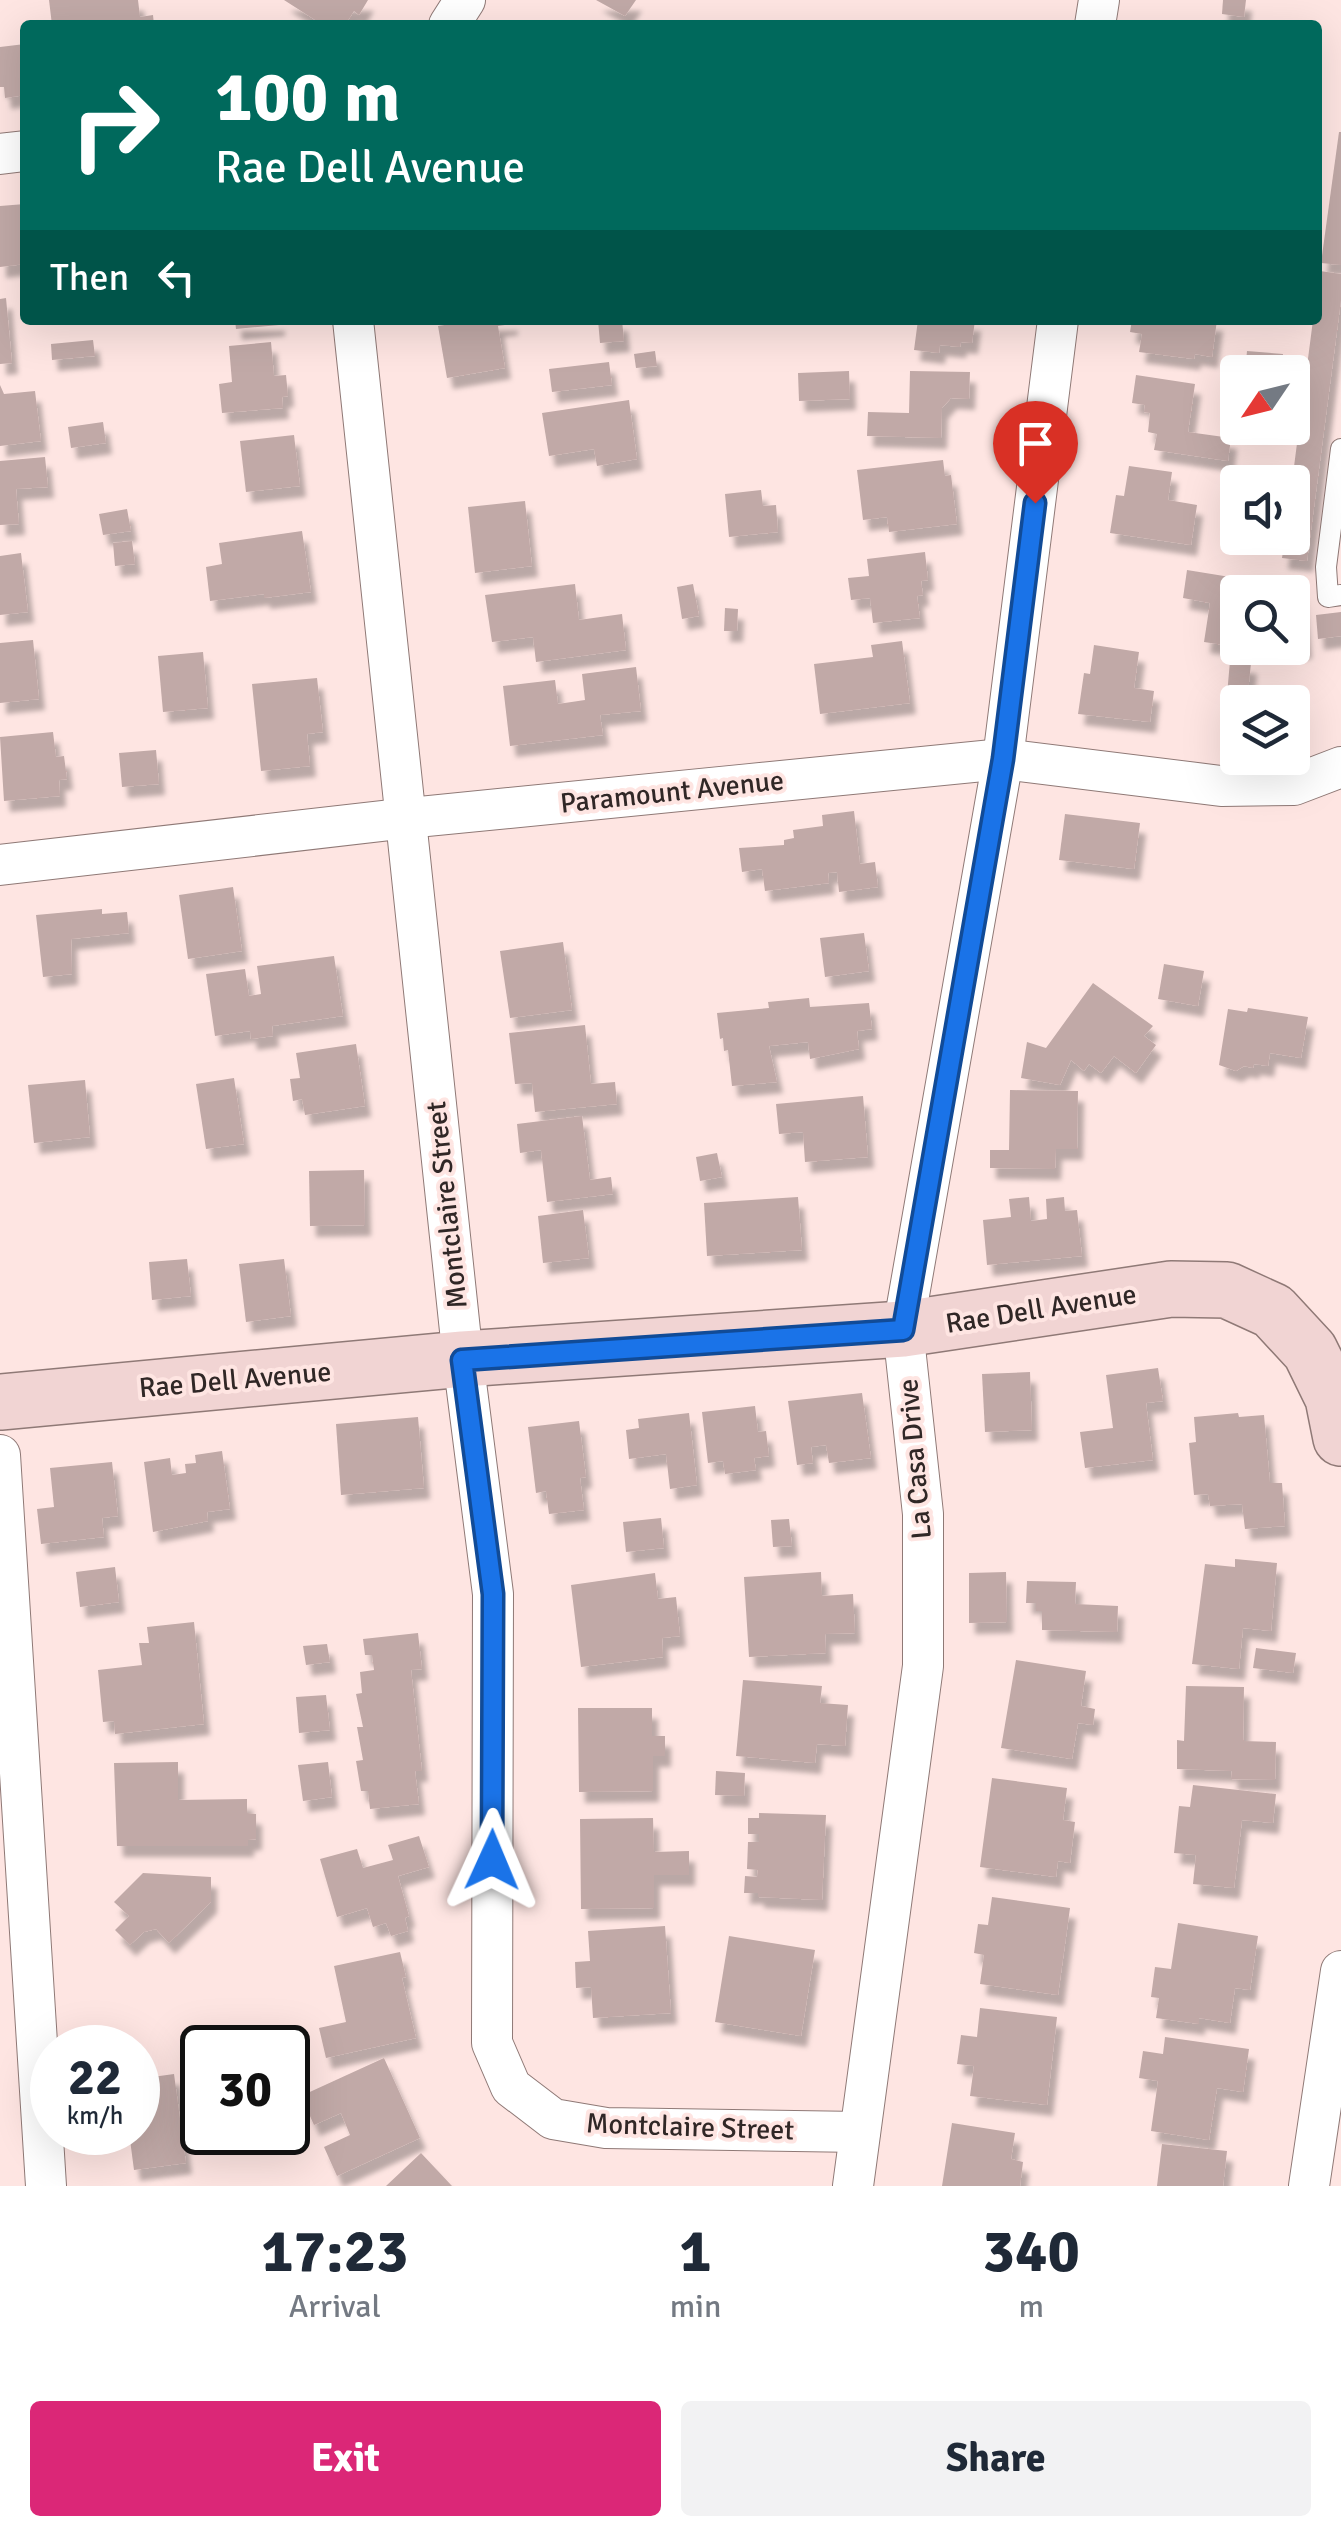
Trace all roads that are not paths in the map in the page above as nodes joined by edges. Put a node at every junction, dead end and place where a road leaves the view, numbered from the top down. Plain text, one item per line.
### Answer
1 (354, 325) edge
2 (1057, 325) edge
3 (1341, 449) edge
4 (1341, 595) edge
5 (1003, 759) junction
6 (1341, 767) edge
7 (408, 818) junction
8 (0, 865) edge
9 (903, 1330) junction
10 (462, 1360) junction
11 (0, 1402) edge
12 (1341, 1438) edge
13 (0, 1455) edge
14 (1341, 1971) edge
15 (860, 2132) junction
16 (46, 2186) edge
17 (853, 2186) edge
18 (1309, 2186) edge

1 - 7 street, Montclaire Street
2 - 5 street, La Casa Drive
3 - 4 lane
5 - 6 street, Paramount Avenue
5 - 7 street, Paramount Avenue
5 - 9 street, La Casa Drive
7 - 8 street, Paramount Avenue
7 - 10 street, Montclaire Street
9 - 10 street, Rae Dell Avenue
9 - 12 street, Rae Dell Avenue
9 - 15 street, La Casa Drive
10 - 11 street, Rae Dell Avenue
10 - 15 street, Montclaire Street
13 - 16 street
14 - 18 street
15 - 17 street, La Casa Drive

